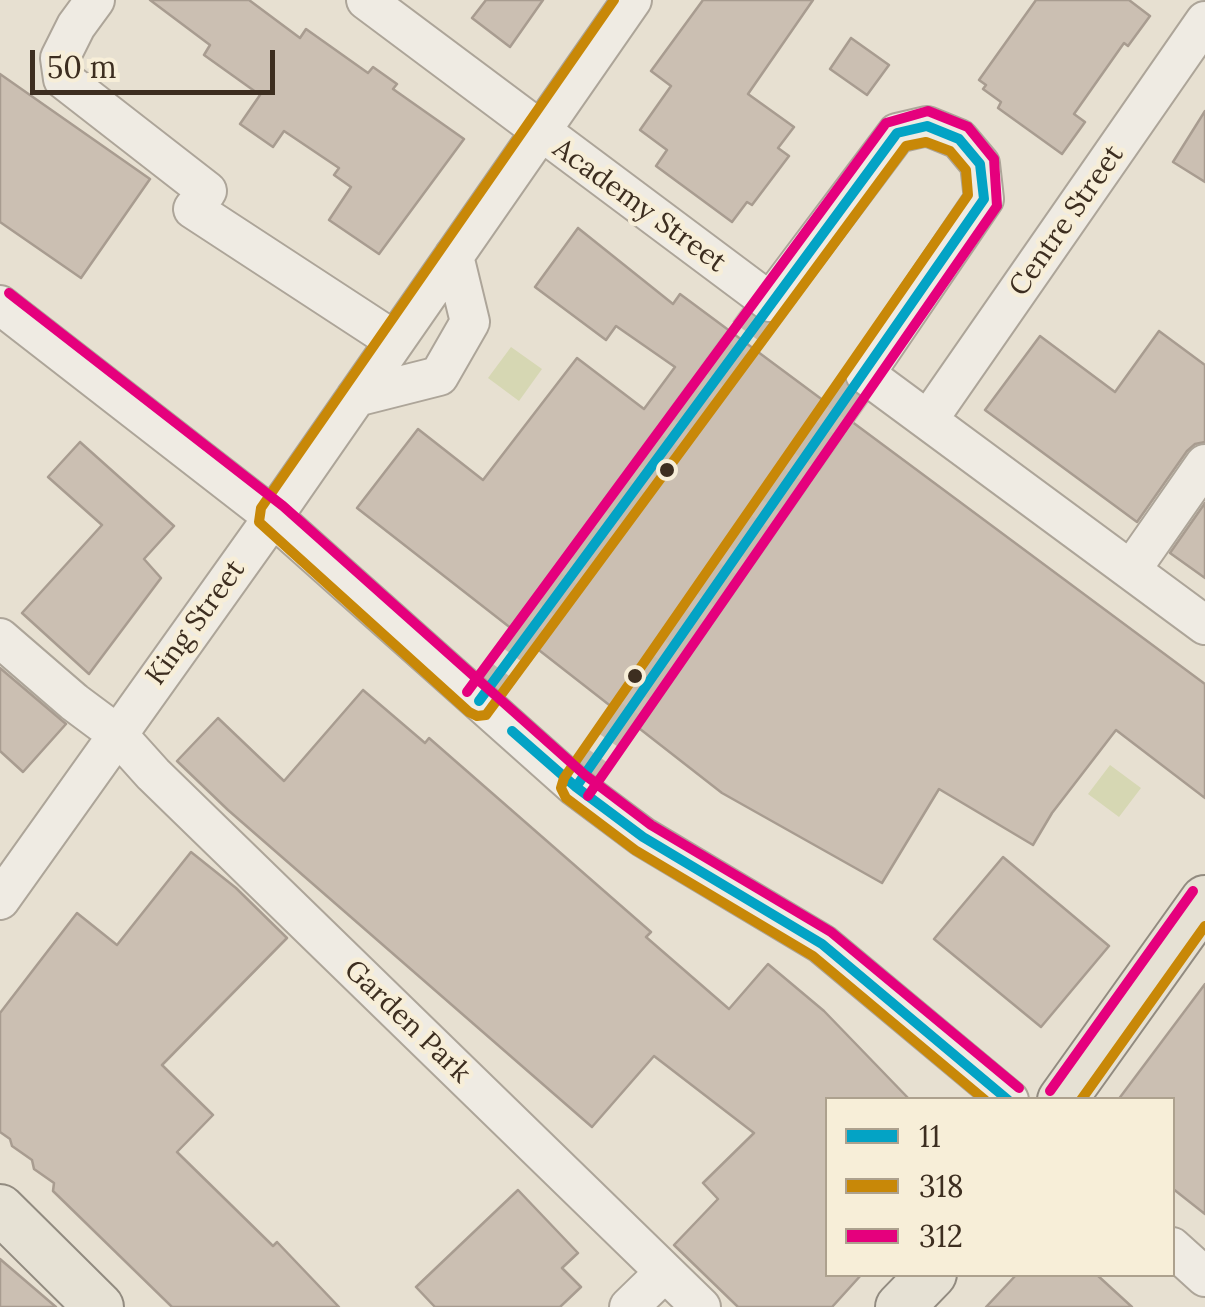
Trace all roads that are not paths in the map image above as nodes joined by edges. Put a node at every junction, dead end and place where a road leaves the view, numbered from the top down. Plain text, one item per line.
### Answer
1 (95, 0) edge
2 (366, 0) edge
3 (632, 0) edge
4 (1205, 21) edge
5 (539, 132) junction
6 (454, 256) junction
7 (0, 305) edge
8 (395, 341) junction
9 (356, 397) junction
10 (928, 420) junction
11 (1205, 464) edge
12 (273, 517) junction
13 (1131, 570) junction
14 (1205, 625) edge
15 (0, 638) edge
16 (116, 734) junction
17 (0, 900) edge
18 (1205, 900) edge
19 (1005, 1097) edge
20 (1064, 1097) edge
21 (0, 1209) edge
22 (1175, 1250) edge
23 (664, 1273) junction
24 (929, 1277) edge
25 (1205, 1277) edge
26 (99, 1307) edge
27 (629, 1307) edge
28 (701, 1307) edge
29 (900, 1307) edge

1 - 8 street
2 - 5 street, Academy Street
3 - 5 street, King Street
4 - 10 street, Centre Street
5 - 6 street, King Street
5 - 10 street, Academy Street
6 - 8 street, King Street
6 - 9 street
7 - 12 street
8 - 9 street, King Street
9 - 12 street, King Street
10 - 13 street
11 - 13 street
12 - 16 street, King Street
12 - 19 street
13 - 14 street
15 - 16 street, Garden Park
16 - 17 street, King Street
16 - 23 street, Garden Park
18 - 20 main road
21 - 26 main road
22 - 25 street
23 - 27 street
23 - 28 street, Garden Park
24 - 29 main road

